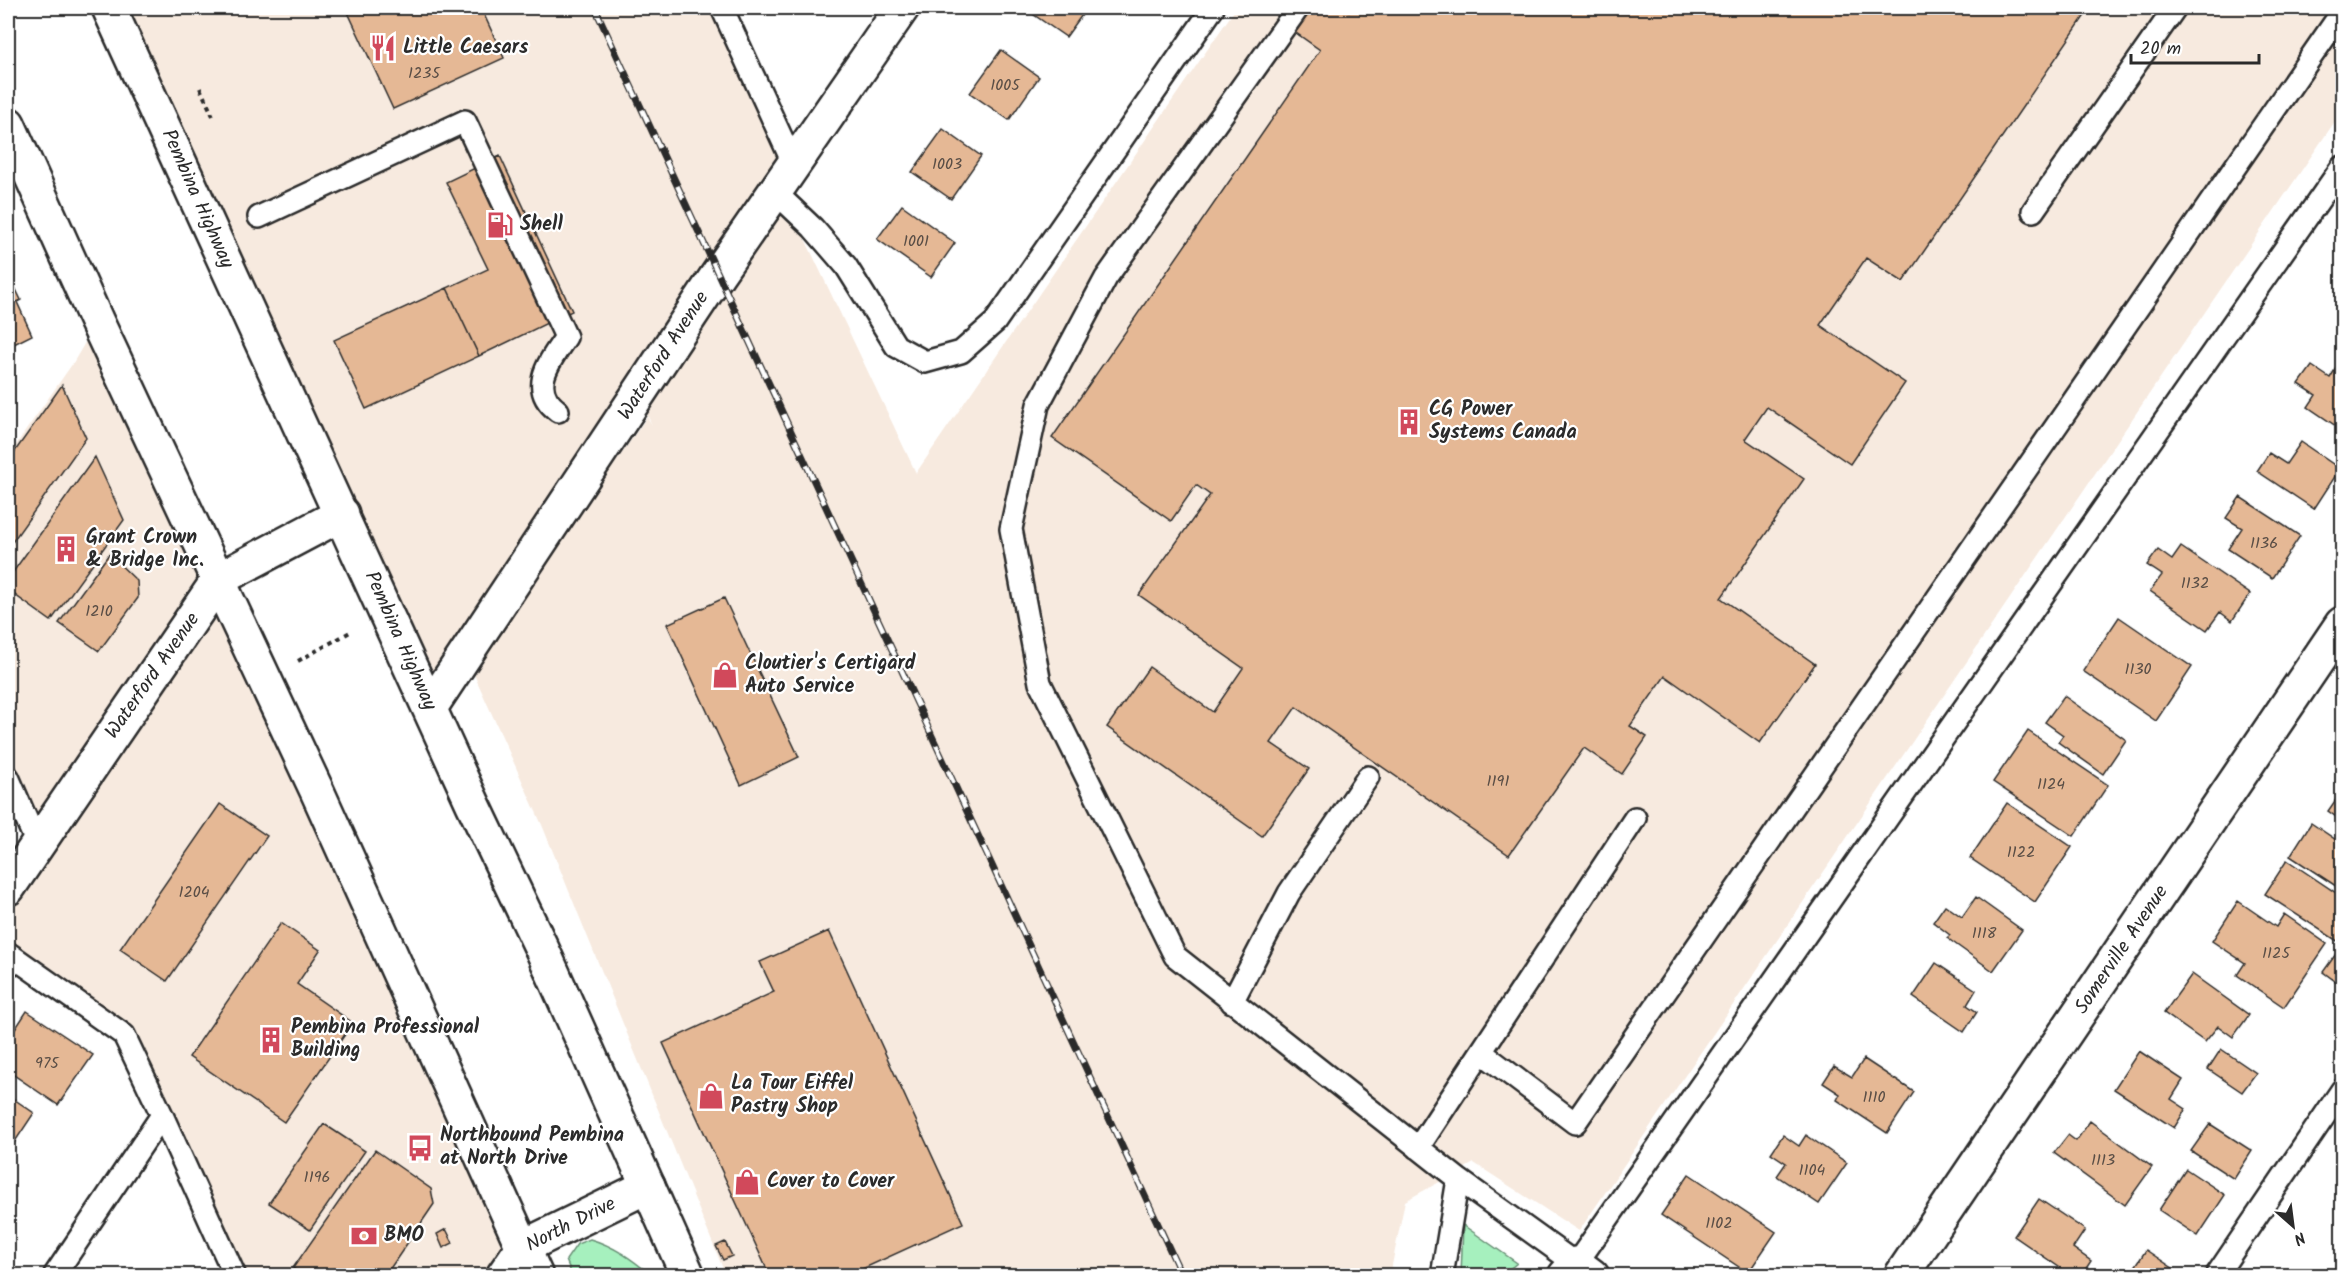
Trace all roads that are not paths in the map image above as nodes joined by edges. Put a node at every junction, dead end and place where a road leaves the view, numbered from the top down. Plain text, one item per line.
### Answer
1 (109, 8) edge
2 (722, 8) edge
3 (902, 8) edge
4 (1213, 8) edge
5 (1298, 8) edge
6 (2175, 8) edge
7 (2343, 12) edge
8 (8, 124) edge
9 (794, 165) junction
10 (2343, 167) edge
11 (775, 192) junction
12 (2033, 211) dead end
13 (259, 217) dead end
14 (558, 411) dead end
15 (342, 514) junction
16 (219, 579) junction
17 (2343, 624) edge
18 (430, 708) junction
19 (8, 777) edge
20 (1368, 777) dead end
21 (1635, 818) dead end
22 (37, 844) junction
23 (8, 888) edge
24 (8, 953) edge
25 (1232, 1002) junction
26 (1481, 1052) junction
27 (2343, 1090) edge
28 (162, 1115) junction
29 (1418, 1148) junction
30 (1458, 1179) junction
31 (648, 1186) junction
32 (529, 1261) edge
33 (1578, 1272) edge
34 (54, 1275) edge
35 (234, 1275) edge
36 (503, 1275) edge
37 (688, 1275) edge
38 (1442, 1275) edge
39 (1901, 1275) edge
40 (2216, 1275) edge

1 - 15 main road, Pembina Highway
2 - 9 lane
3 - 9 main road, Waterford Avenue
4 - 11 lane
5 - 25 lane
6 - 12 lane
7 - 26 lane
8 - 16 main road
9 - 11 main road, Waterford Avenue
10 - 33 lane
11 - 18 main road, Waterford Avenue
13 - 14 lane
15 - 16 main road, Waterford Avenue
15 - 18 main road, Pembina Highway
16 - 22 main road, Waterford Avenue
16 - 32 main road
17 - 39 main road, Somerville Avenue
18 - 31 main road, Pembina Highway
19 - 22 lane
20 - 25 lane
21 - 26 lane
22 - 23 main road, Waterford Avenue
24 - 28 lane
25 - 29 lane
26 - 29 lane
27 - 40 lane
28 - 34 lane
28 - 35 lane
29 - 30 lane
30 - 33 lane
30 - 38 lane
31 - 32 main road, North Drive
31 - 37 main road, Pembina Highway
32 - 36 main road, North Drive

